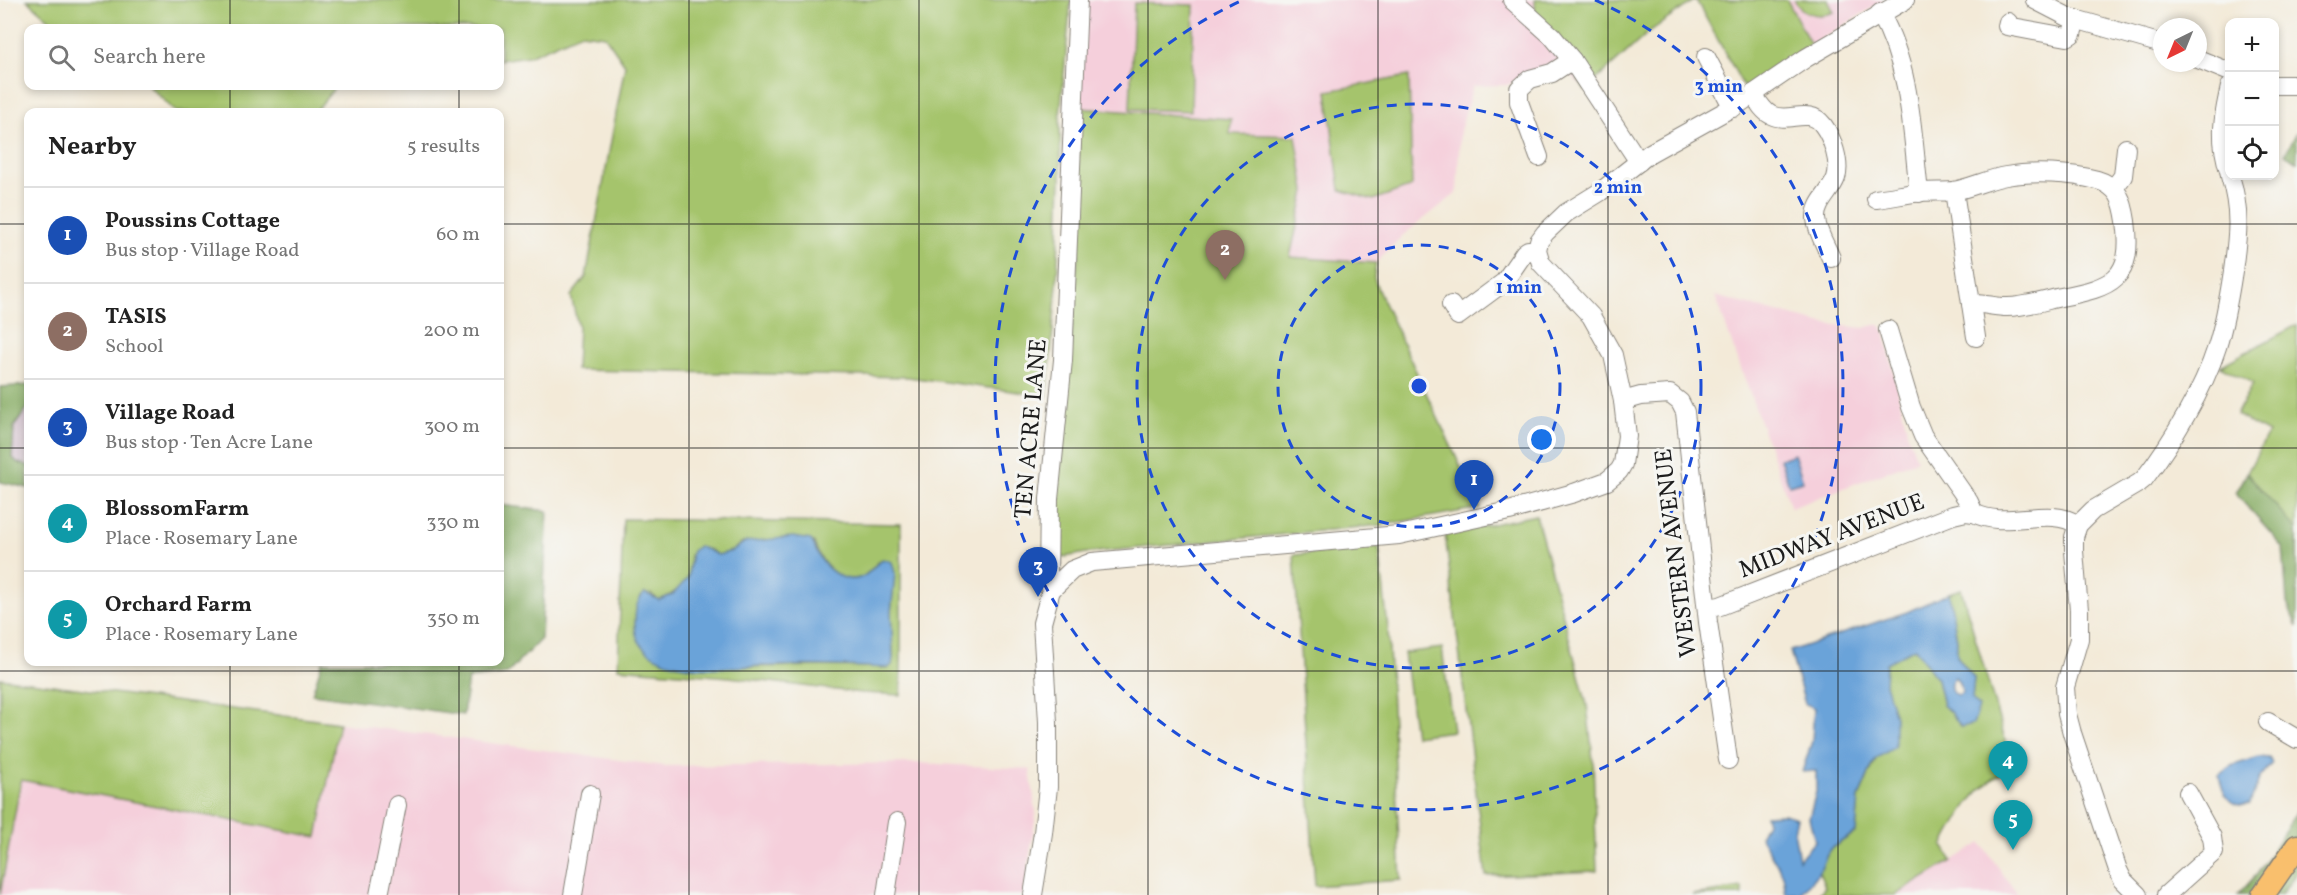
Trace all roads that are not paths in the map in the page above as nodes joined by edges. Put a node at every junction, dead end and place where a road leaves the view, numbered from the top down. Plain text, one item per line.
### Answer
1 (1078, 0) edge
2 (1512, 0) edge
3 (1905, 0) edge
4 (2035, 0) edge
5 (1880, 13) junction
6 (2076, 19) junction
7 (2008, 22) dead end
8 (2153, 41) edge
9 (1706, 57) dead end
10 (1572, 60) junction
11 (2207, 63) edge
12 (2225, 70) edge
13 (2279, 85) edge
14 (2297, 85) edge
15 (1753, 94) junction
16 (1733, 108) junction
17 (2225, 108) edge
18 (2126, 148) dead end
19 (1539, 157) dead end
20 (2225, 157) edge
21 (1639, 162) junction
22 (2231, 180) edge
23 (2114, 188) junction
24 (1954, 191) junction
25 (1919, 193) junction
26 (1876, 200) dead end
27 (1537, 250) junction
28 (1831, 258) dead end
29 (1971, 304) junction
30 (1451, 305) dead end
31 (1888, 330) dead end
32 (1976, 336) dead end
33 (1623, 401) junction
34 (1974, 513) junction
35 (2078, 525) junction
36 (1052, 590) junction
37 (1708, 608) junction
38 (2268, 722) dead end
39 (2297, 739) edge
40 (1728, 760) dead end
41 (2188, 793) dead end
42 (590, 794) dead end
43 (396, 806) dead end
44 (897, 822) dead end
45 (2297, 846) edge
46 (379, 895) edge
47 (573, 895) edge
48 (886, 895) edge
49 (1033, 895) edge
50 (2138, 895) edge
51 (2166, 895) edge
52 (2263, 895) edge

1 - 36 street, TEN ACRE LANE
2 - 10 street
3 - 5 street
4 - 6 street
5 - 15 street
5 - 25 street
6 - 7 street
6 - 8 street
9 - 16 street
10 - 19 street
10 - 21 street
11 - 12 street
13 - 14 street
15 - 16 street
15 - 28 street
16 - 21 street
17 - 20 street
18 - 23 street
21 - 27 street
22 - 35 street
23 - 24 street
23 - 29 street
24 - 25 street
24 - 29 street
25 - 26 street
27 - 30 street
27 - 33 street
29 - 32 street
31 - 34 street
33 - 36 street
33 - 37 street, WESTERN AVENUE
34 - 35 street
34 - 37 street, MIDWAY AVENUE
35 - 50 street
36 - 49 street, TEN ACRE LANE
37 - 40 street, WESTERN AVENUE
38 - 39 street
41 - 51 street
42 - 47 street
43 - 46 street
44 - 48 street
45 - 52 main road

